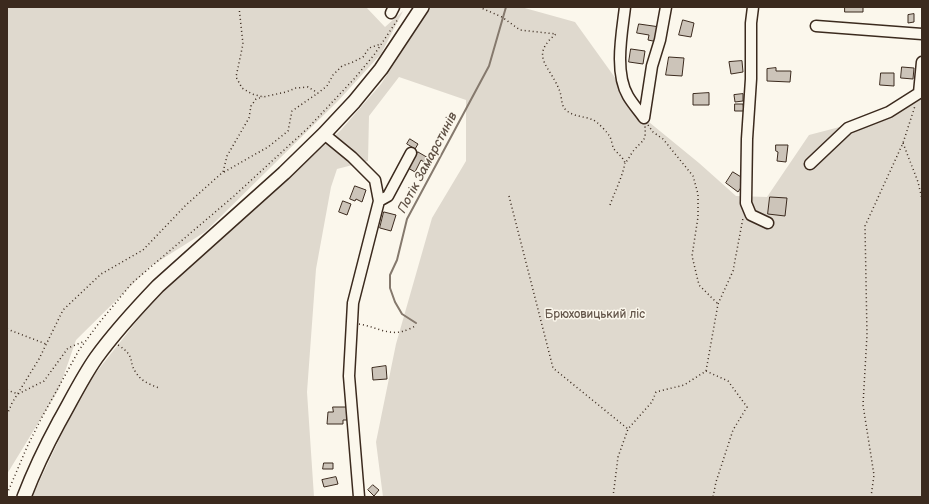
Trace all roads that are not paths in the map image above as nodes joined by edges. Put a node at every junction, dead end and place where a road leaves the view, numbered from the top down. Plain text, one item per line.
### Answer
1 (422, 7) edge
2 (625, 7) edge
3 (666, 7) edge
4 (753, 7) edge
5 (816, 26) dead end
6 (922, 34) edge
7 (922, 62) edge
8 (324, 134) junction
9 (411, 153) dead end
10 (810, 164) dead end
11 (379, 201) junction
12 (768, 222) dead end
13 (24, 497) edge
14 (359, 497) edge

1 - 8 main road
2 - 3 street
4 - 12 street
5 - 6 street
7 - 10 street
8 - 11 street
8 - 13 main road
9 - 11 street
11 - 14 street

